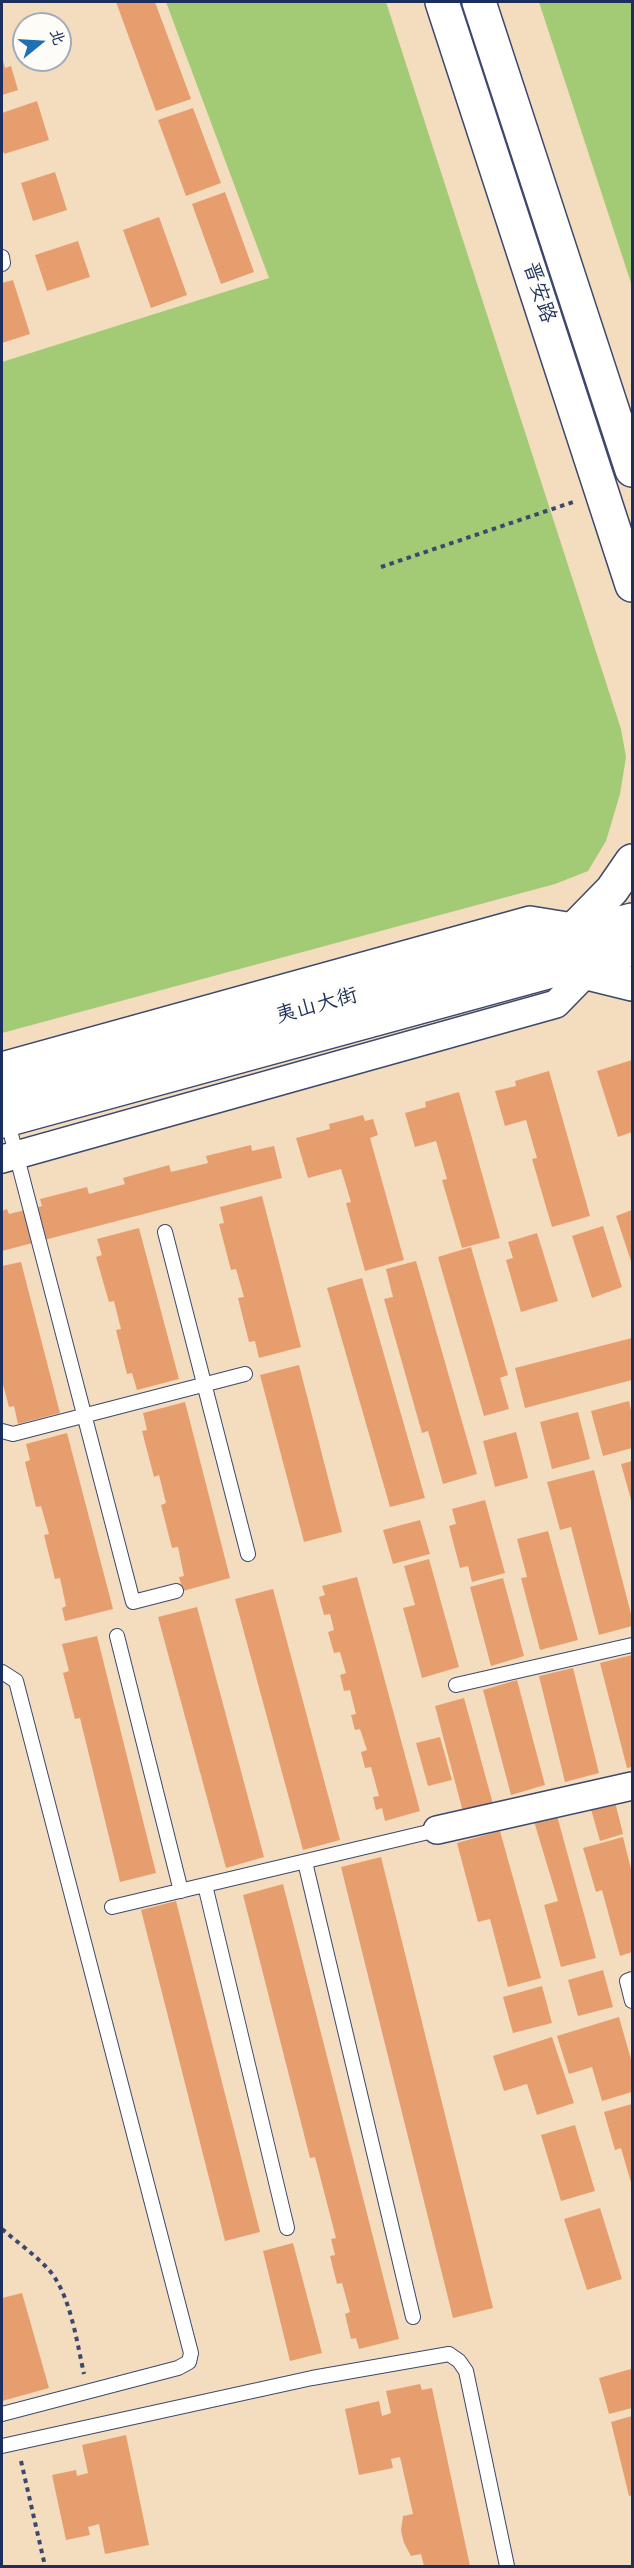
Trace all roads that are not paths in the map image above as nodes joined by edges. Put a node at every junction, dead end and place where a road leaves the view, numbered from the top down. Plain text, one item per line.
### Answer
1 (442, 2) edge
2 (479, 2) edge
3 (2, 257) edge
4 (2, 264) edge
5 (633, 470) edge
6 (633, 585) edge
7 (633, 861) edge
8 (633, 920) edge
9 (589, 949) edge
10 (633, 984) edge
11 (2, 1066) edge
12 (3, 1111) edge
13 (9, 1157) edge
14 (165, 1232) dead end
15 (245, 1374) dead end
16 (204, 1385) junction
17 (84, 1416) junction
18 (2, 1431) edge
19 (248, 1554) dead end
20 (176, 1591) dead end
21 (117, 1636) dead end
22 (633, 1645) edge
23 (2, 1672) edge
24 (456, 1685) dead end
25 (633, 1786) edge
26 (436, 1830) joint
27 (305, 1862) junction
28 (205, 1885) junction
29 (181, 1891) junction
30 (112, 1907) dead end
31 (633, 1979) edge
32 (633, 2001) edge
33 (287, 2228) dead end
34 (413, 2317) dead end
35 (2, 2414) edge
36 (2, 2446) edge
37 (507, 2566) edge

1 - 6 main road, 晋安路
2 - 5 main road, 晋安路
3 - 4 lane
7 - 9 main road
8 - 9 main road, 夷山大街
9 - 10 main road
9 - 11 street
9 - 12 main road, 夷山大街
9 - 13 street
12 - 13 lane
13 - 17 lane
14 - 16 lane
15 - 16 lane
16 - 17 lane
16 - 19 lane
17 - 18 lane
17 - 20 lane
21 - 29 lane
22 - 24 lane
23 - 35 lane
25 - 26 street
26 - 27 lane
27 - 28 lane
27 - 34 lane
28 - 29 lane
28 - 33 lane
29 - 30 lane
31 - 32 lane
36 - 37 lane

